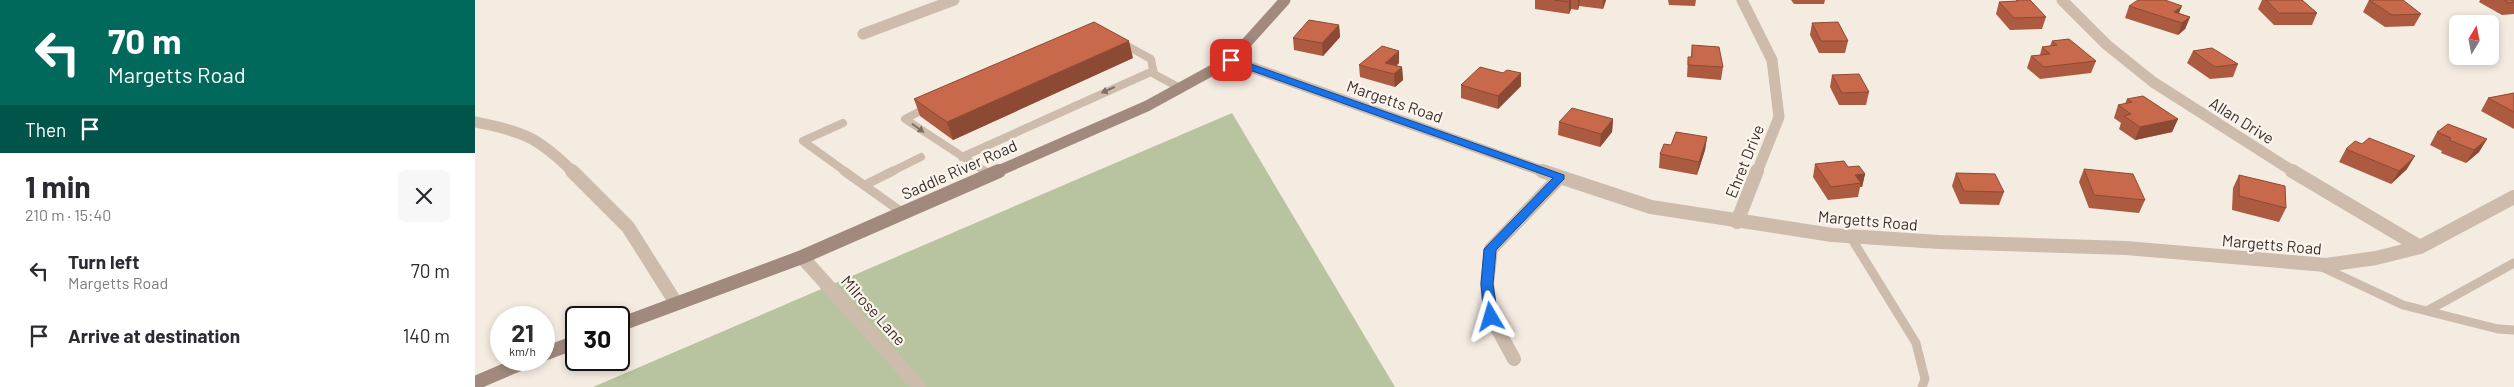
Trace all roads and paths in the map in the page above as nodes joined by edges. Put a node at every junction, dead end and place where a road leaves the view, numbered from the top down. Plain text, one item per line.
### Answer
1 (954, 0) edge
2 (1285, 0) edge
3 (1742, 0) edge
4 (2062, 0) edge
5 (863, 34) dead end
6 (1112, 39) edge
7 (1231, 60) junction
8 (1153, 71) junction
9 (1180, 88) junction
10 (938, 103) edge
11 (475, 122) edge
12 (843, 123) dead end
13 (921, 157) dead end
14 (962, 157) junction
15 (989, 175) junction
16 (1560, 177) junction
17 (865, 185) junction
18 (2514, 197) edge
19 (903, 212) junction
20 (1737, 222) junction
21 (1850, 236) junction
22 (2420, 247) junction
23 (802, 257) junction
24 (2514, 263) edge
25 (2317, 264) junction
26 (677, 303) junction
27 (2427, 311) junction
28 (630, 321) edge
29 (2514, 330) edge
30 (1514, 359) dead end
31 (502, 371) edge
32 (475, 382) edge
33 (919, 387) edge
34 (1922, 387) edge

1 - 5 street
2 - 7 main road, Saddle River Road
3 - 20 street, Ehret Drive
4 - 22 street, Allan Drive
6 - 8 lane
7 - 9 main road, Saddle River Road
7 - 16 street, Margetts Road
8 - 9 lane
8 -> 14 lane
9 - 15 main road, Saddle River Road
10 -> 14 lane
11 - 26 street
12 - 17 lane
13 - 17 lane
14 - 15 lane
15 - 19 main road, Saddle River Road
16 - 20 street, Margetts Road
16 - 30 street
17 - 19 lane
18 - 22 street, Margetts Road
19 - 23 main road, Saddle River Road
20 - 21 street, Margetts Road
21 - 25 street, Margetts Road
21 - 34 lane
22 - 25 street, Margetts Road
23 - 26 main road, Saddle River Road
23 - 33 street, Milrose Lane
24 - 27 lane
25 - 27 lane
26 - 28 main road, Saddle River Road
27 - 29 lane
31 - 32 main road

